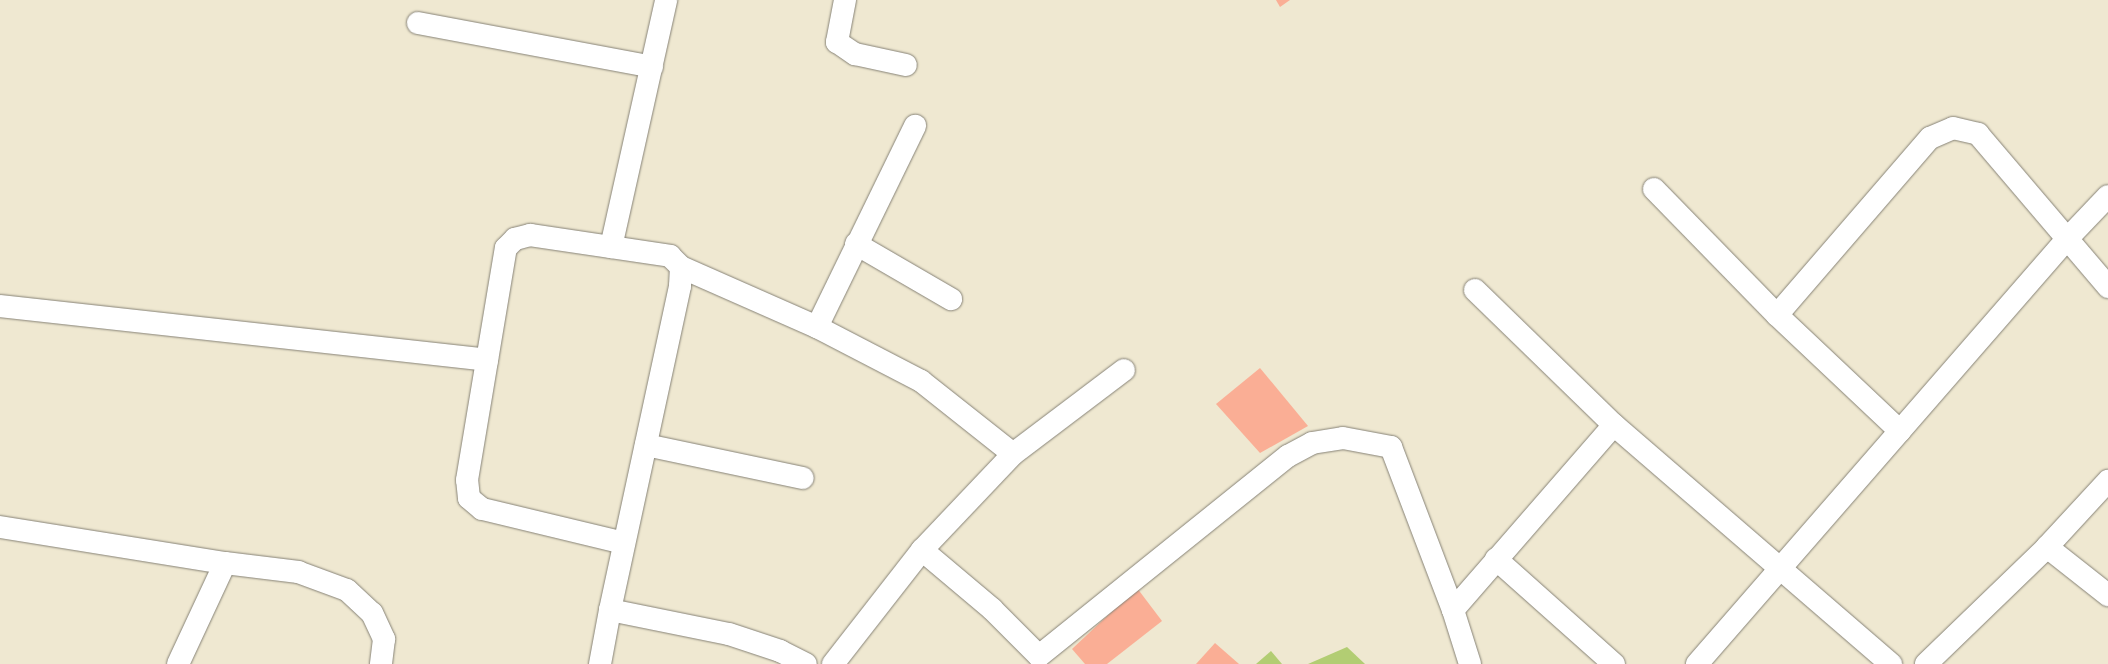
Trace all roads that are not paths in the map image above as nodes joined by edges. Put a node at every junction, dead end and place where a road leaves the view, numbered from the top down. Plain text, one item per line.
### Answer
1 (666, 0) edge
2 (845, 0) edge
3 (418, 23) dead end
4 (906, 65) dead end
5 (652, 67) junction
6 (915, 126) dead end
7 (1654, 189) dead end
8 (2108, 196) edge
9 (2067, 239) junction
10 (856, 244) junction
11 (611, 247) junction
12 (681, 267) junction
13 (2108, 287) edge
14 (1475, 290) dead end
15 (951, 299) dead end
16 (0, 306) edge
17 (1777, 315) junction
18 (817, 327) junction
19 (487, 360) junction
20 (1124, 370) dead end
21 (1614, 424) junction
22 (1900, 431) junction
23 (646, 446) junction
24 (1013, 454) junction
25 (803, 478) dead end
26 (2108, 481) edge
27 (0, 527) edge
28 (624, 543) junction
29 (2047, 547) junction
30 (922, 550) junction
31 (1496, 559) junction
32 (225, 563) junction
33 (1781, 568) junction
34 (2108, 595) edge
35 (610, 610) junction
36 (1453, 610) junction
37 (1034, 660) edge
38 (178, 664) edge
39 (381, 664) edge
40 (600, 664) edge
41 (806, 664) edge
42 (833, 664) edge
43 (1470, 664) edge
44 (1614, 664) edge
45 (1697, 664) edge
46 (1891, 664) edge
47 (1926, 664) edge

1 - 5 street
2 - 4 street
3 - 5 street
5 - 11 street
6 - 10 street
7 - 17 street
8 - 9 street
9 - 13 street
9 - 17 street
9 - 22 street
10 - 15 street
10 - 18 street
11 - 12 street
11 - 19 street
12 - 18 street
12 - 23 street
14 - 21 street
16 - 19 street
17 - 22 street
18 - 24 street
19 - 28 street
20 - 24 street
21 - 31 street
21 - 33 street
22 - 33 street
23 - 25 street
23 - 28 street
24 - 30 street
26 - 29 street
27 - 32 street
28 - 35 street
29 - 34 street
29 - 47 street
30 - 37 street
30 - 42 street
31 - 36 street
31 - 44 street
32 - 38 street
32 - 39 street
33 - 45 street
33 - 46 street
35 - 40 street
35 - 41 street
36 - 37 street
36 - 43 street

